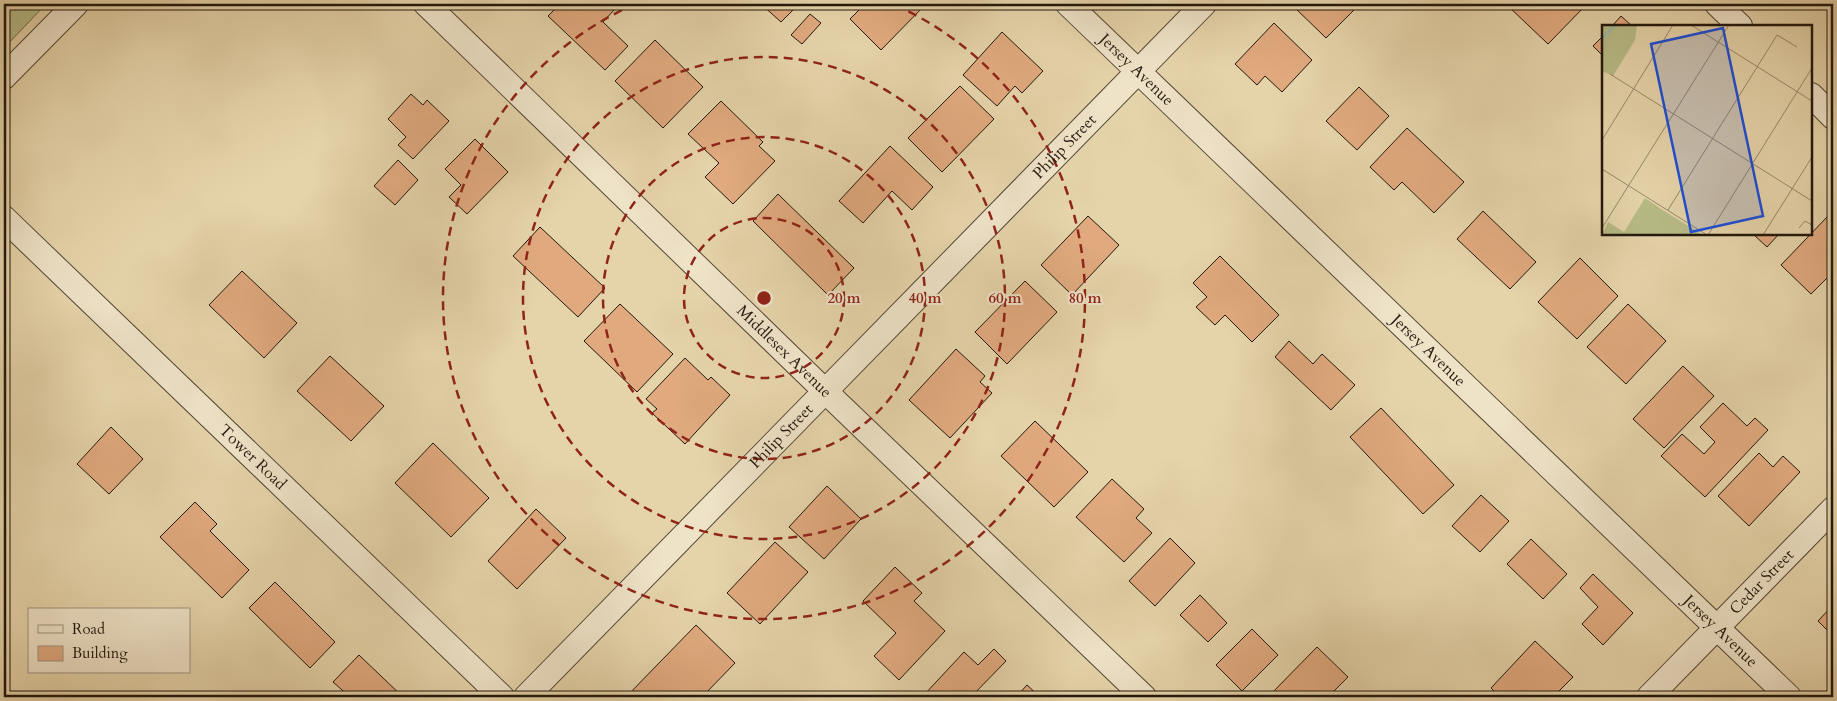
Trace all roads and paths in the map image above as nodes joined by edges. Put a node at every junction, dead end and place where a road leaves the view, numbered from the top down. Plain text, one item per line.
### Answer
1 (76, 4) edge
2 (426, 4) edge
3 (1068, 4) edge
4 (1204, 4) edge
5 (1718, 4) edge
6 (1739, 25) edge
7 (1138, 72) junction
8 (4, 77) edge
9 (1812, 96) edge
10 (1833, 117) edge
11 (4, 218) edge
12 (825, 391) junction
13 (1833, 509) edge
14 (1718, 628) junction
15 (502, 697) edge
16 (526, 697) edge
17 (1144, 697) edge
18 (1649, 697) edge
19 (1789, 697) edge

1 - 8 street
2 - 12 street, Middlesex Avenue
3 - 7 street, Jersey Avenue
4 - 7 street, Philip Street
5 - 6 street
7 - 12 street, Philip Street
7 - 14 street, Jersey Avenue
9 - 10 street
11 - 15 street, Tower Road
12 - 16 street, Philip Street
12 - 17 street, Middlesex Avenue
13 - 14 street, Cedar Street
14 - 18 street, Cedar Street
14 - 19 street, Jersey Avenue

